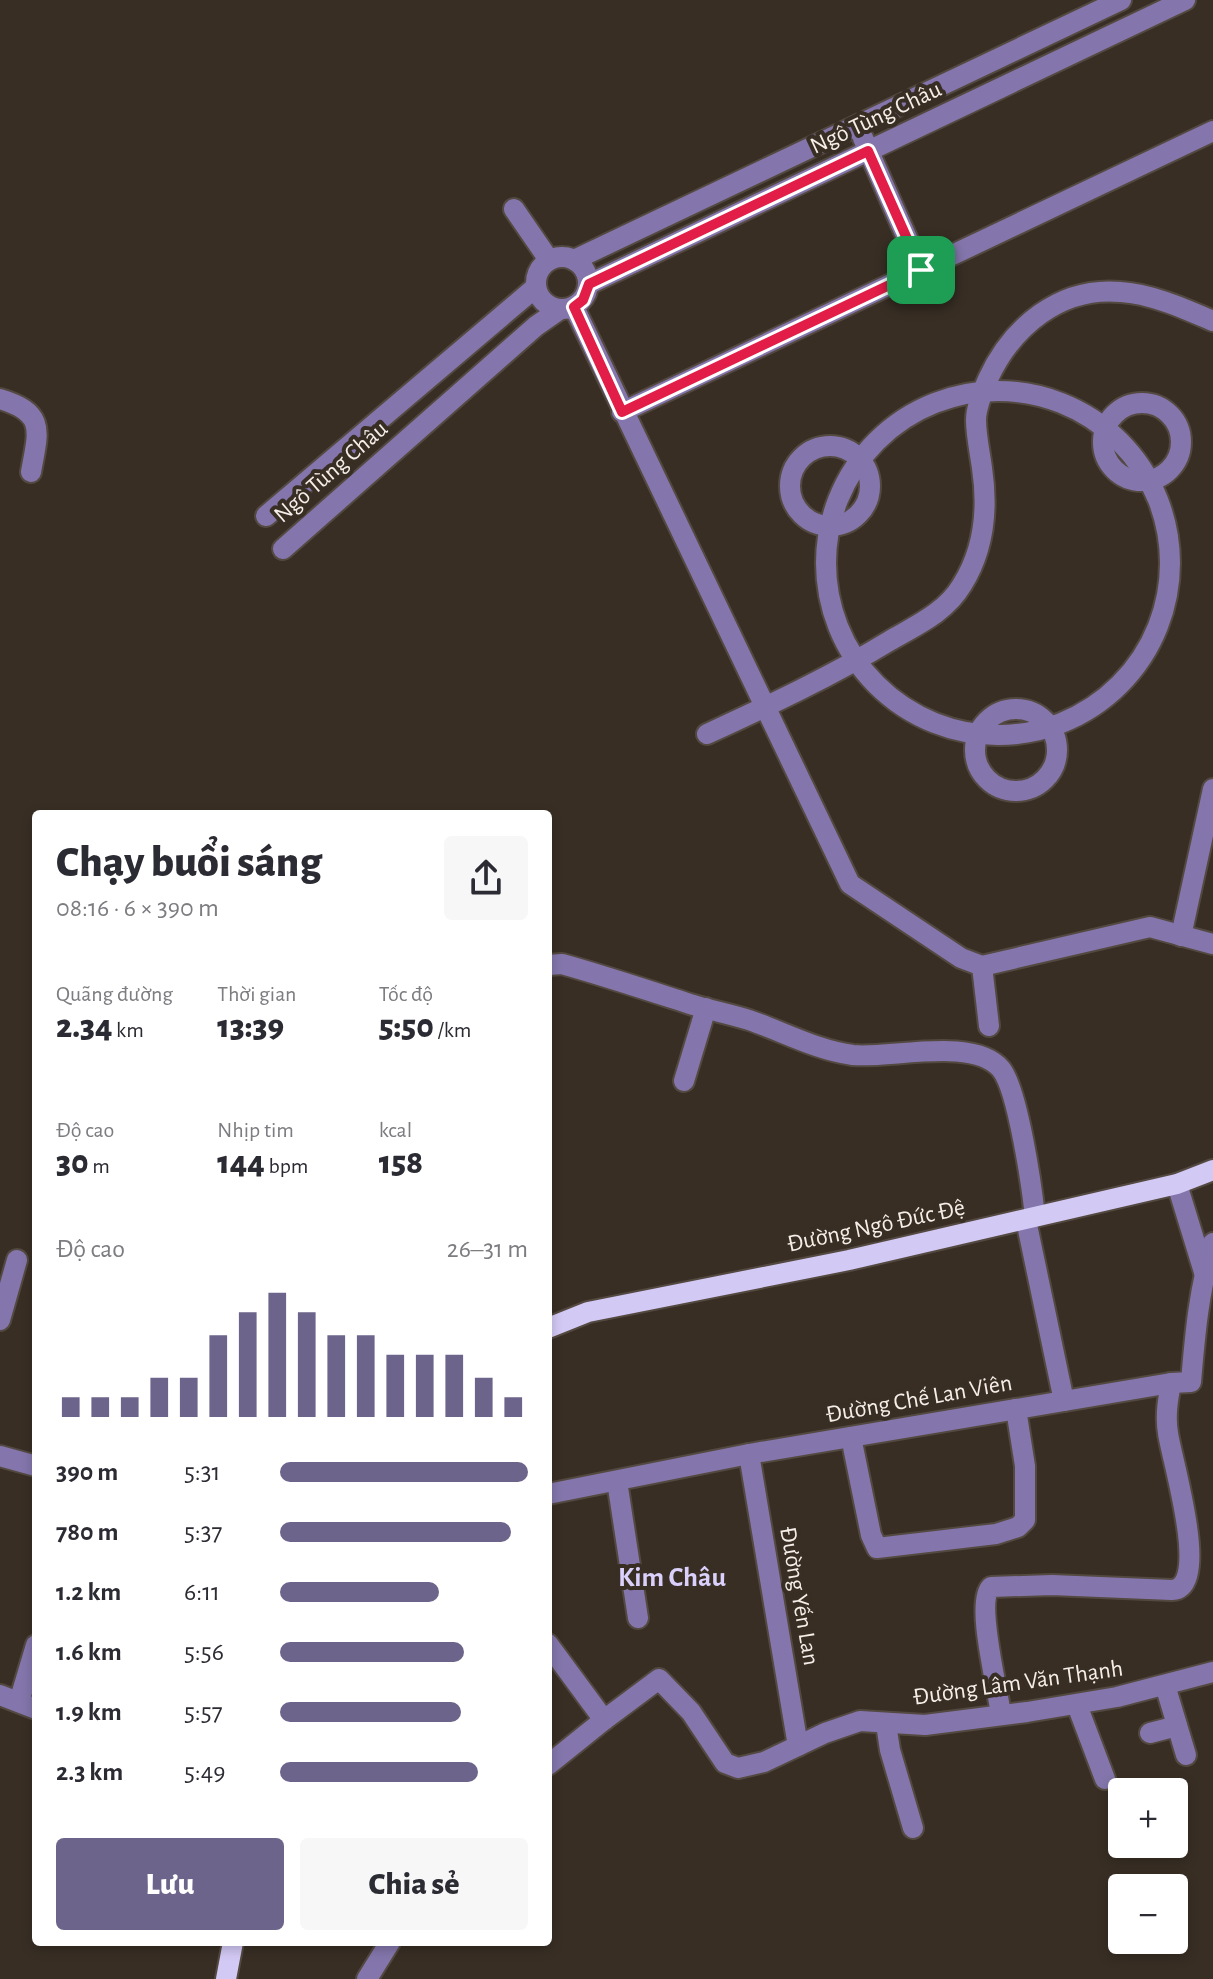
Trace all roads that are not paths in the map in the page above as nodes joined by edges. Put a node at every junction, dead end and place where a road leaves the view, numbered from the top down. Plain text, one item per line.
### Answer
1 (1121, 0) edge
2 (1185, 0) edge
3 (856, 124) junction
4 (1213, 131) edge
5 (868, 151) junction
6 (514, 209) dead end
7 (549, 260) junction
8 (574, 260) junction
9 (921, 270) junction
10 (589, 284) junction
11 (536, 287) junction
12 (567, 308) junction
13 (1213, 321) edge
14 (982, 392) junction
15 (0, 399) edge
16 (622, 412) junction
17 (1106, 426) junction
18 (858, 457) junction
19 (31, 472) dead end
20 (1150, 480) junction
21 (266, 516) dead end
22 (830, 527) junction
23 (283, 549) dead end
24 (855, 663) junction
25 (765, 707) junction
26 (1052, 730) junction
27 (707, 734) dead end
28 (979, 735) junction
29 (1213, 789) edge
30 (1181, 936) junction
31 (1213, 944) edge
32 (552, 964) edge
33 (982, 966) junction
34 (706, 1008) junction
35 (989, 1026) dead end
36 (684, 1081) dead end
37 (1213, 1170) edge
38 (1177, 1184) junction
39 (1030, 1218) junction
40 (1213, 1243) edge
41 (17, 1260) dead end
42 (1204, 1272) junction
43 (0, 1320) edge
44 (552, 1326) edge
45 (1213, 1379) edge
46 (1181, 1382) junction
47 (1064, 1401) junction
48 (1016, 1409) junction
49 (851, 1437) junction
50 (749, 1454) junction
51 (0, 1456) edge
52 (32, 1465) edge
53 (617, 1481) junction
54 (552, 1493) edge
55 (638, 1618) dead end
56 (552, 1649) edge
57 (32, 1658) edge
58 (1213, 1672) edge
59 (1165, 1685) junction
60 (18, 1702) edge
61 (1077, 1705) junction
62 (1001, 1715) junction
63 (604, 1720) junction
64 (886, 1724) junction
65 (1177, 1726) junction
66 (1150, 1733) dead end
67 (798, 1746) junction
68 (1186, 1755) dead end
69 (552, 1762) edge
70 (1105, 1779) dead end
71 (913, 1828) dead end
72 (232, 1946) edge
73 (388, 1946) edge
74 (226, 1979) edge
75 (367, 1979) edge

1 - 3 street, Ngô Tùng Châu
2 - 5 street, Ngô Tùng Châu
3 - 5 street
3 - 8 street, Ngô Tùng Châu
4 - 9 street
5 - 9 street
5 - 10 street, Ngô Tùng Châu
6 - 7 street
7 - 8 street
7 - 11 street
8 - 10 street
9 - 16 street
10 - 12 street
11 - 12 street
11 - 21 street, Ngô Tùng Châu
12 - 16 street
12 - 23 street, Ngô Tùng Châu
13 - 14 street
14 - 17 street
14 - 18 street
14 - 24 street
15 - 19 street
16 - 25 street
17 - 20 street
17 - 20 street
18 - 22 street
18 - 22 street
20 - 26 street
22 - 24 street
24 - 25 street
24 - 28 street
25 - 27 street
25 - 33 street
26 - 28 street
26 - 28 street
29 - 30 street
30 - 31 street
30 - 33 street
32 - 34 street
33 - 35 street
34 - 36 street
34 - 39 street
37 - 38 main road, Đường Ngô Đức Đệ
38 - 39 main road, Đường Ngô Đức Đệ
38 - 42 street
39 - 44 main road, Đường Ngô Đức Đệ
39 - 47 street
40 - 42 street
41 - 43 street
42 - 46 street
45 - 46 street, Đường Chế Lan Viên
46 - 47 street, Đường Chế Lan Viên
46 - 62 street
47 - 48 street, Đường Chế Lan Viên
48 - 49 street, Đường Chế Lan Viên
48 - 49 street
49 - 50 street, Đường Chế Lan Viên
50 - 53 street, Đường Chế Lan Viên
50 - 67 street, Đường Yến Lan
51 - 52 street
53 - 54 street, Đường Chế Lan Viên
53 - 55 street
56 - 63 street
57 - 60 street
58 - 59 street, Đường Lâm Văn Thạnh
59 - 61 street, Đường Lâm Văn Thạnh
59 - 65 street
61 - 62 street, Đường Lâm Văn Thạnh
61 - 70 street
62 - 64 street, Đường Lâm Văn Thạnh
63 - 67 street, Đường Lâm Văn Thạnh
63 - 69 street
64 - 67 street, Đường Lâm Văn Thạnh
64 - 71 street
65 - 66 street
65 - 68 street
72 - 74 main road
73 - 75 street

